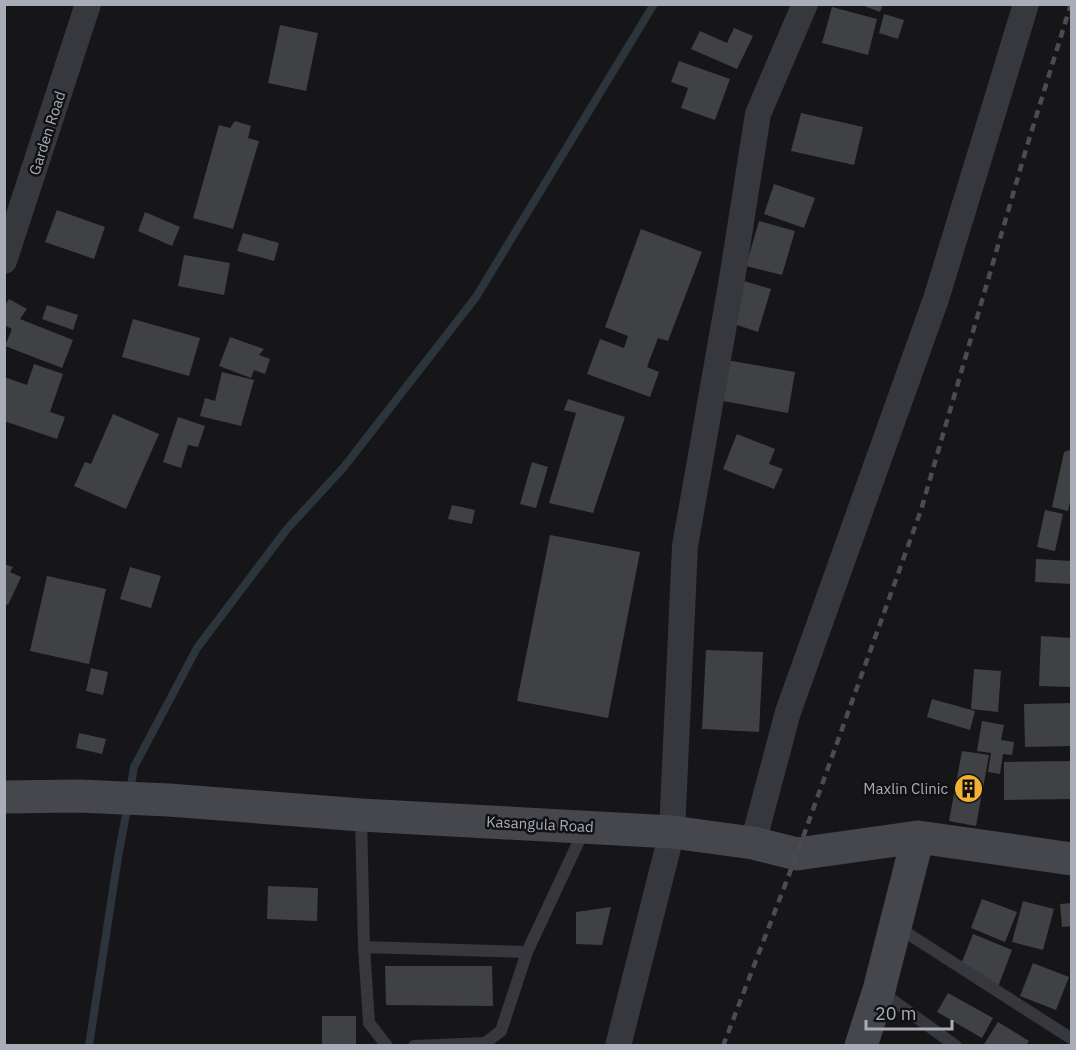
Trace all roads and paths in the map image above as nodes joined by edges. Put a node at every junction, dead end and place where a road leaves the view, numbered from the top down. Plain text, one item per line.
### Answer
1 (88, 4) edge
2 (805, 4) edge
3 (1026, 4) edge
4 (7, 245) edge
5 (4, 797) edge
6 (361, 815) junction
7 (586, 826) junction
8 (672, 832) junction
9 (918, 837) junction
10 (753, 843) junction
11 (1071, 859) edge
12 (895, 926) junction
13 (364, 947) junction
14 (527, 952) junction
15 (879, 990) junction
16 (1071, 1039) edge
17 (387, 1046) edge
18 (414, 1046) edge
19 (618, 1046) edge
20 (861, 1046) edge
21 (956, 1046) edge

1 - 4 street, Garden Road
2 - 8 street
3 - 10 street
5 - 6 main road, Kasangula Road
6 - 7 main road, Kasangula Road
6 - 13 lane
7 - 8 main road, Kasangula Road
7 - 14 lane
8 - 10 main road, Kasangula Road
8 - 19 street
9 - 10 main road, Kasangula Road
9 - 11 main road, Kasangula Road
9 - 12 main road
12 - 15 main road
12 - 16 lane
13 - 14 lane
13 - 17 lane
14 - 18 lane
15 - 20 main road
15 - 21 lane

